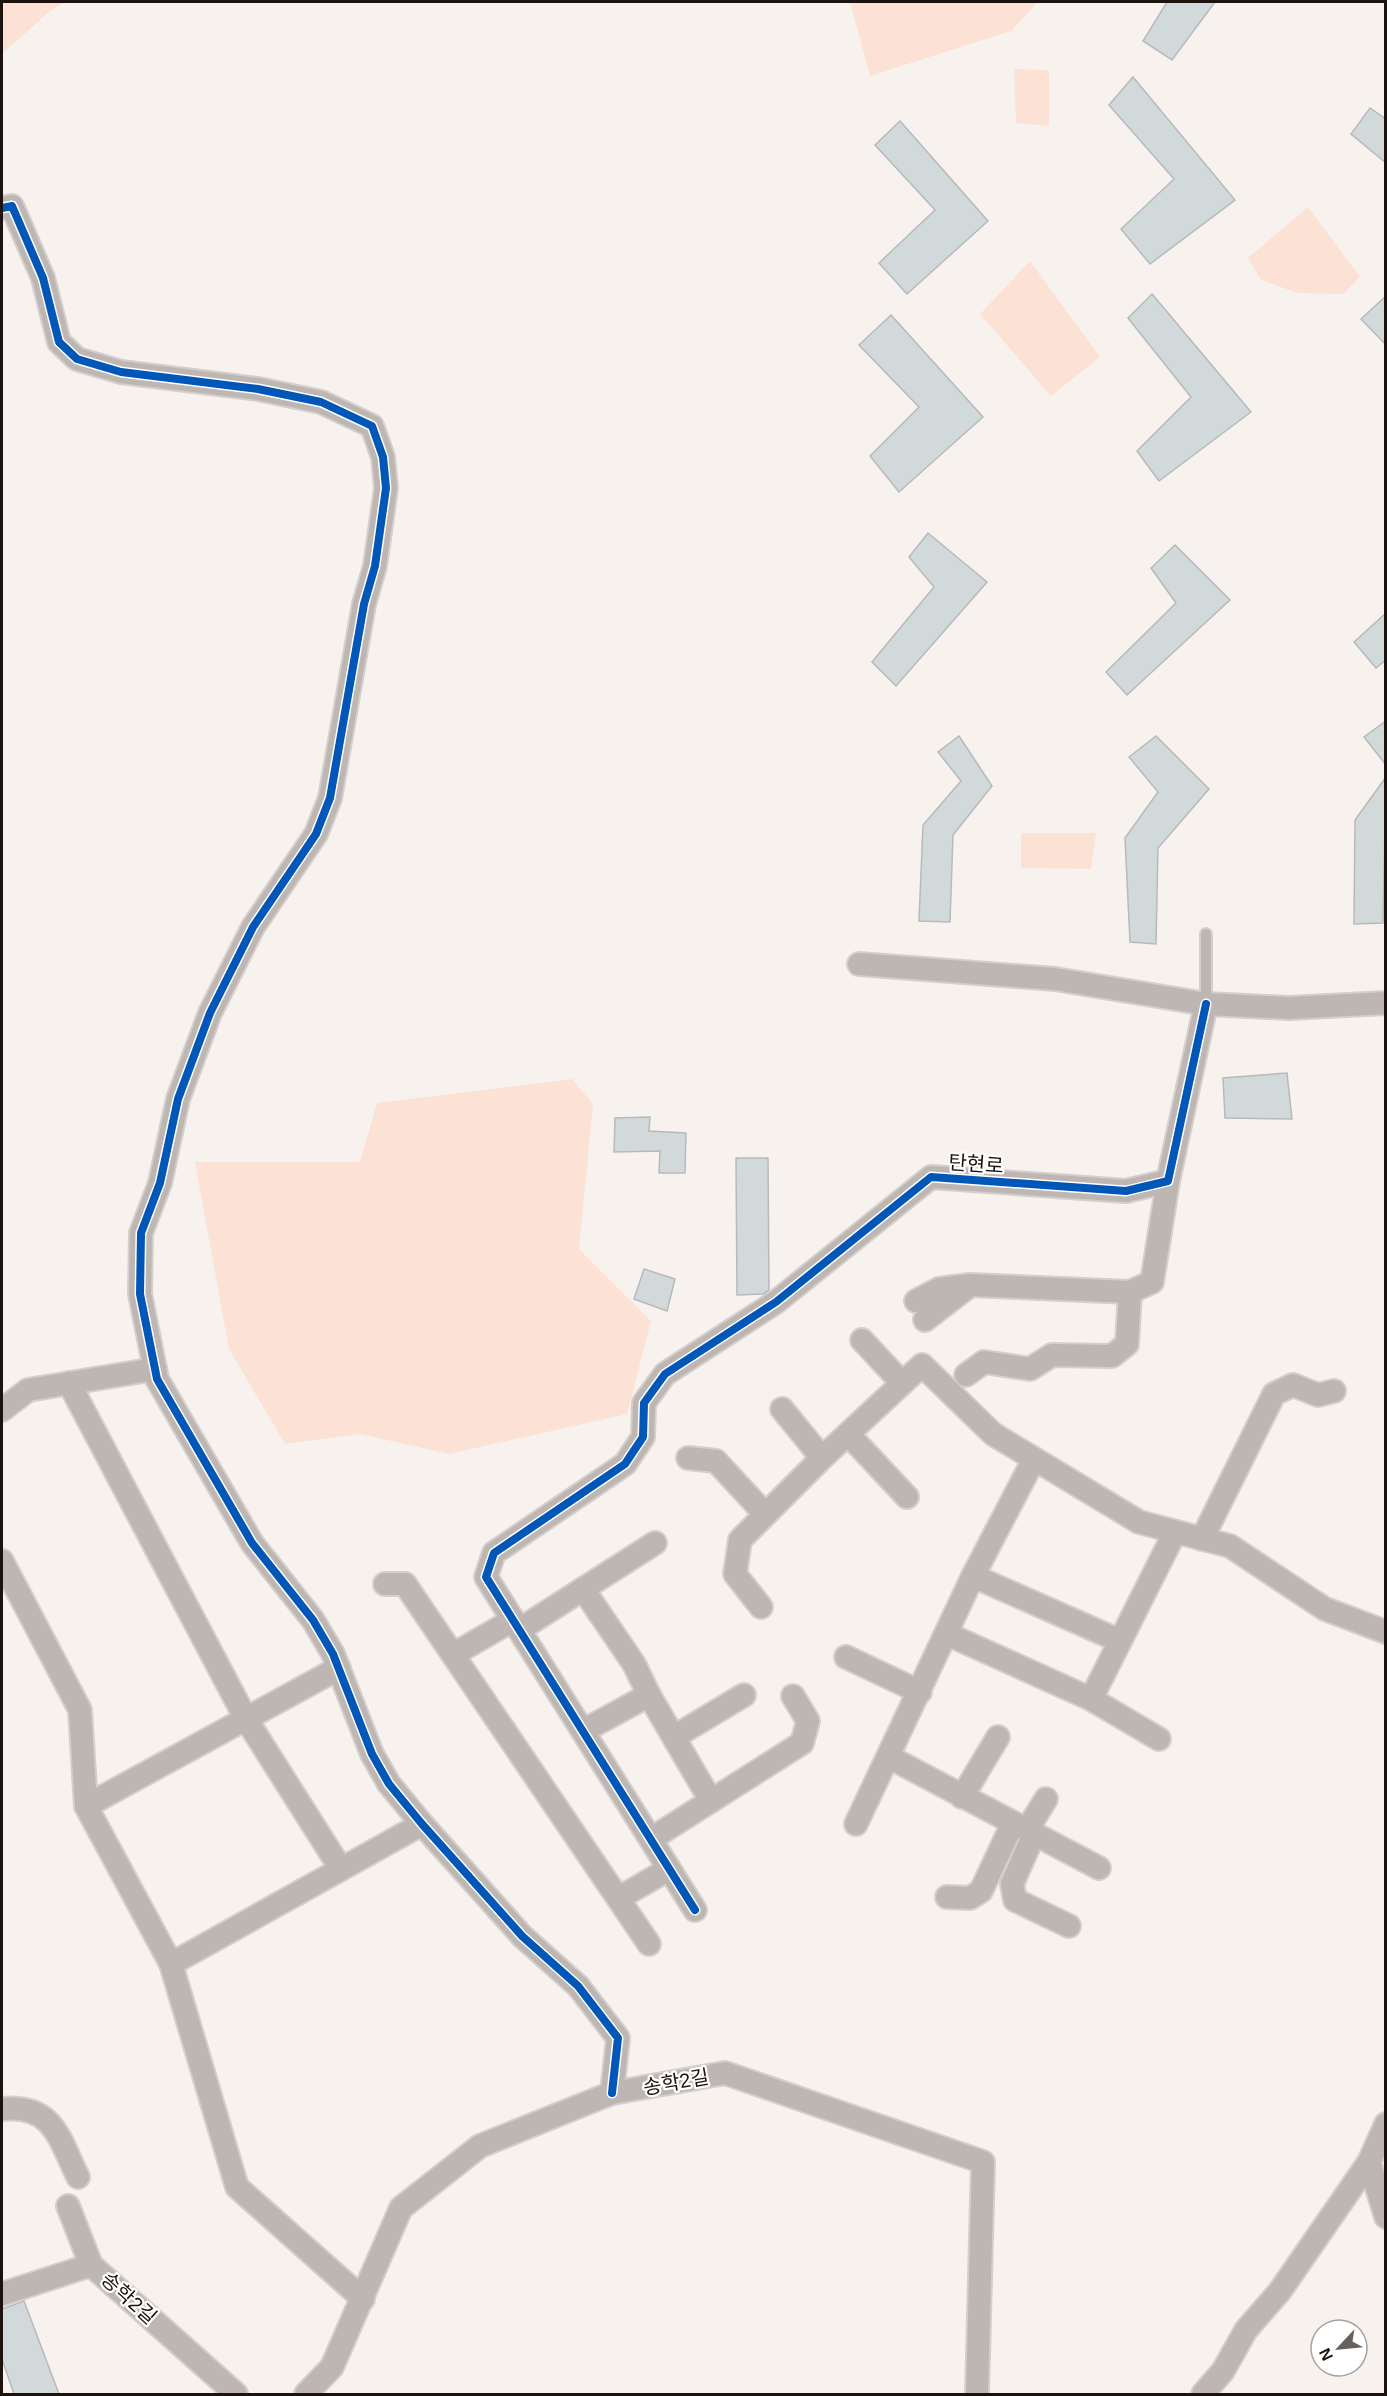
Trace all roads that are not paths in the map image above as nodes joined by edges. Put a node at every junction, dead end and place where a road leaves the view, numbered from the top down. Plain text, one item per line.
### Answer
1 (2, 208) edge
2 (1206, 934) dead end
3 (859, 964) dead end
4 (1386, 1003) edge
5 (1206, 1004) junction
6 (1168, 1181) junction
7 (1130, 1292) junction
8 (921, 1311) dead end
9 (862, 1340) dead end
10 (154, 1369) junction
11 (966, 1375) dead end
12 (69, 1383) junction
13 (902, 1383) junction
14 (1335, 1391) dead end
15 (782, 1409) dead end
16 (2, 1410) edge
17 (848, 1434) junction
18 (688, 1458) dead end
19 (822, 1458) junction
20 (1034, 1459) junction
21 (907, 1497) dead end
22 (765, 1514) junction
23 (1175, 1532) junction
24 (1203, 1539) junction
25 (655, 1544) dead end
26 (2, 1561) edge
27 (973, 1576) junction
28 (385, 1584) dead end
29 (583, 1589) junction
30 (761, 1607) dead end
31 (516, 1625) junction
32 (1386, 1632) edge
33 (947, 1634) junction
34 (1120, 1641) junction
35 (454, 1654) junction
36 (846, 1657) dead end
37 (339, 1668) junction
38 (920, 1692) junction
39 (744, 1695) dead end
40 (793, 1696) dead end
41 (651, 1699) junction
42 (1091, 1699) junction
43 (246, 1719) junction
44 (583, 1731) junction
45 (674, 1737) junction
46 (998, 1737) dead end
47 (1159, 1739) dead end
48 (889, 1757) junction
49 (962, 1797) junction
50 (1046, 1799) dead end
51 (711, 1801) junction
52 (86, 1806) junction
53 (422, 1824) junction
54 (856, 1824) dead end
55 (1025, 1829) junction
56 (651, 1839) junction
57 (1099, 1868) dead end
58 (341, 1869) junction
59 (669, 1869) junction
60 (618, 1898) junction
61 (947, 1898) dead end
62 (695, 1910) dead end
63 (1069, 1926) dead end
64 (649, 1944) dead end
65 (171, 1964) junction
66 (612, 2093) junction
67 (2, 2109) edge
68 (1386, 2124) edge
69 (1369, 2162) junction
70 (78, 2177) dead end
71 (68, 2206) dead end
72 (1386, 2217) edge
73 (91, 2265) junction
74 (2, 2294) edge
75 (363, 2299) junction
76 (236, 2394) edge
77 (306, 2394) edge
78 (977, 2394) edge
79 (1203, 2394) edge

1 - 10 street
2 - 5 lane
3 - 5 street
4 - 5 street
5 - 6 street
6 - 7 street
6 - 31 street, 탄현로
7 - 8 street
7 - 11 street
9 - 13 street
10 - 12 street
10 - 37 street
12 - 16 street
12 - 43 street
13 - 17 street
13 - 20 street
14 - 24 street
15 - 19 street
17 - 19 street
17 - 21 street
18 - 22 street
19 - 22 street
20 - 23 street
20 - 27 street
22 - 30 street
23 - 24 street
23 - 34 street
24 - 32 street
25 - 29 street
26 - 52 street
27 - 33 street
27 - 34 street
28 - 35 street
29 - 31 street
29 - 41 street
31 - 35 street
31 - 44 street
33 - 38 street
33 - 42 street
34 - 42 street
35 - 60 street
36 - 38 street
37 - 43 street
37 - 53 street
38 - 48 street
39 - 45 street
40 - 51 street
41 - 44 street
41 - 45 street
42 - 47 street
43 - 52 street
43 - 58 street
44 - 56 street
45 - 51 street
46 - 49 street
48 - 49 street
48 - 54 street
49 - 55 street
50 - 55 street
51 - 56 street
52 - 65 street
53 - 58 street
53 - 66 street
55 - 57 street
55 - 61 street
55 - 63 street
56 - 59 street
58 - 65 street
59 - 60 street
59 - 62 street
60 - 64 street
65 - 75 street
66 - 75 street, 송학2길
66 - 78 street, 송학2길
67 - 70 street
68 - 69 street
69 - 72 street
69 - 79 street
71 - 73 street
73 - 74 street, 송학2길
73 - 76 street, 송학2길
75 - 77 street, 송학2길

